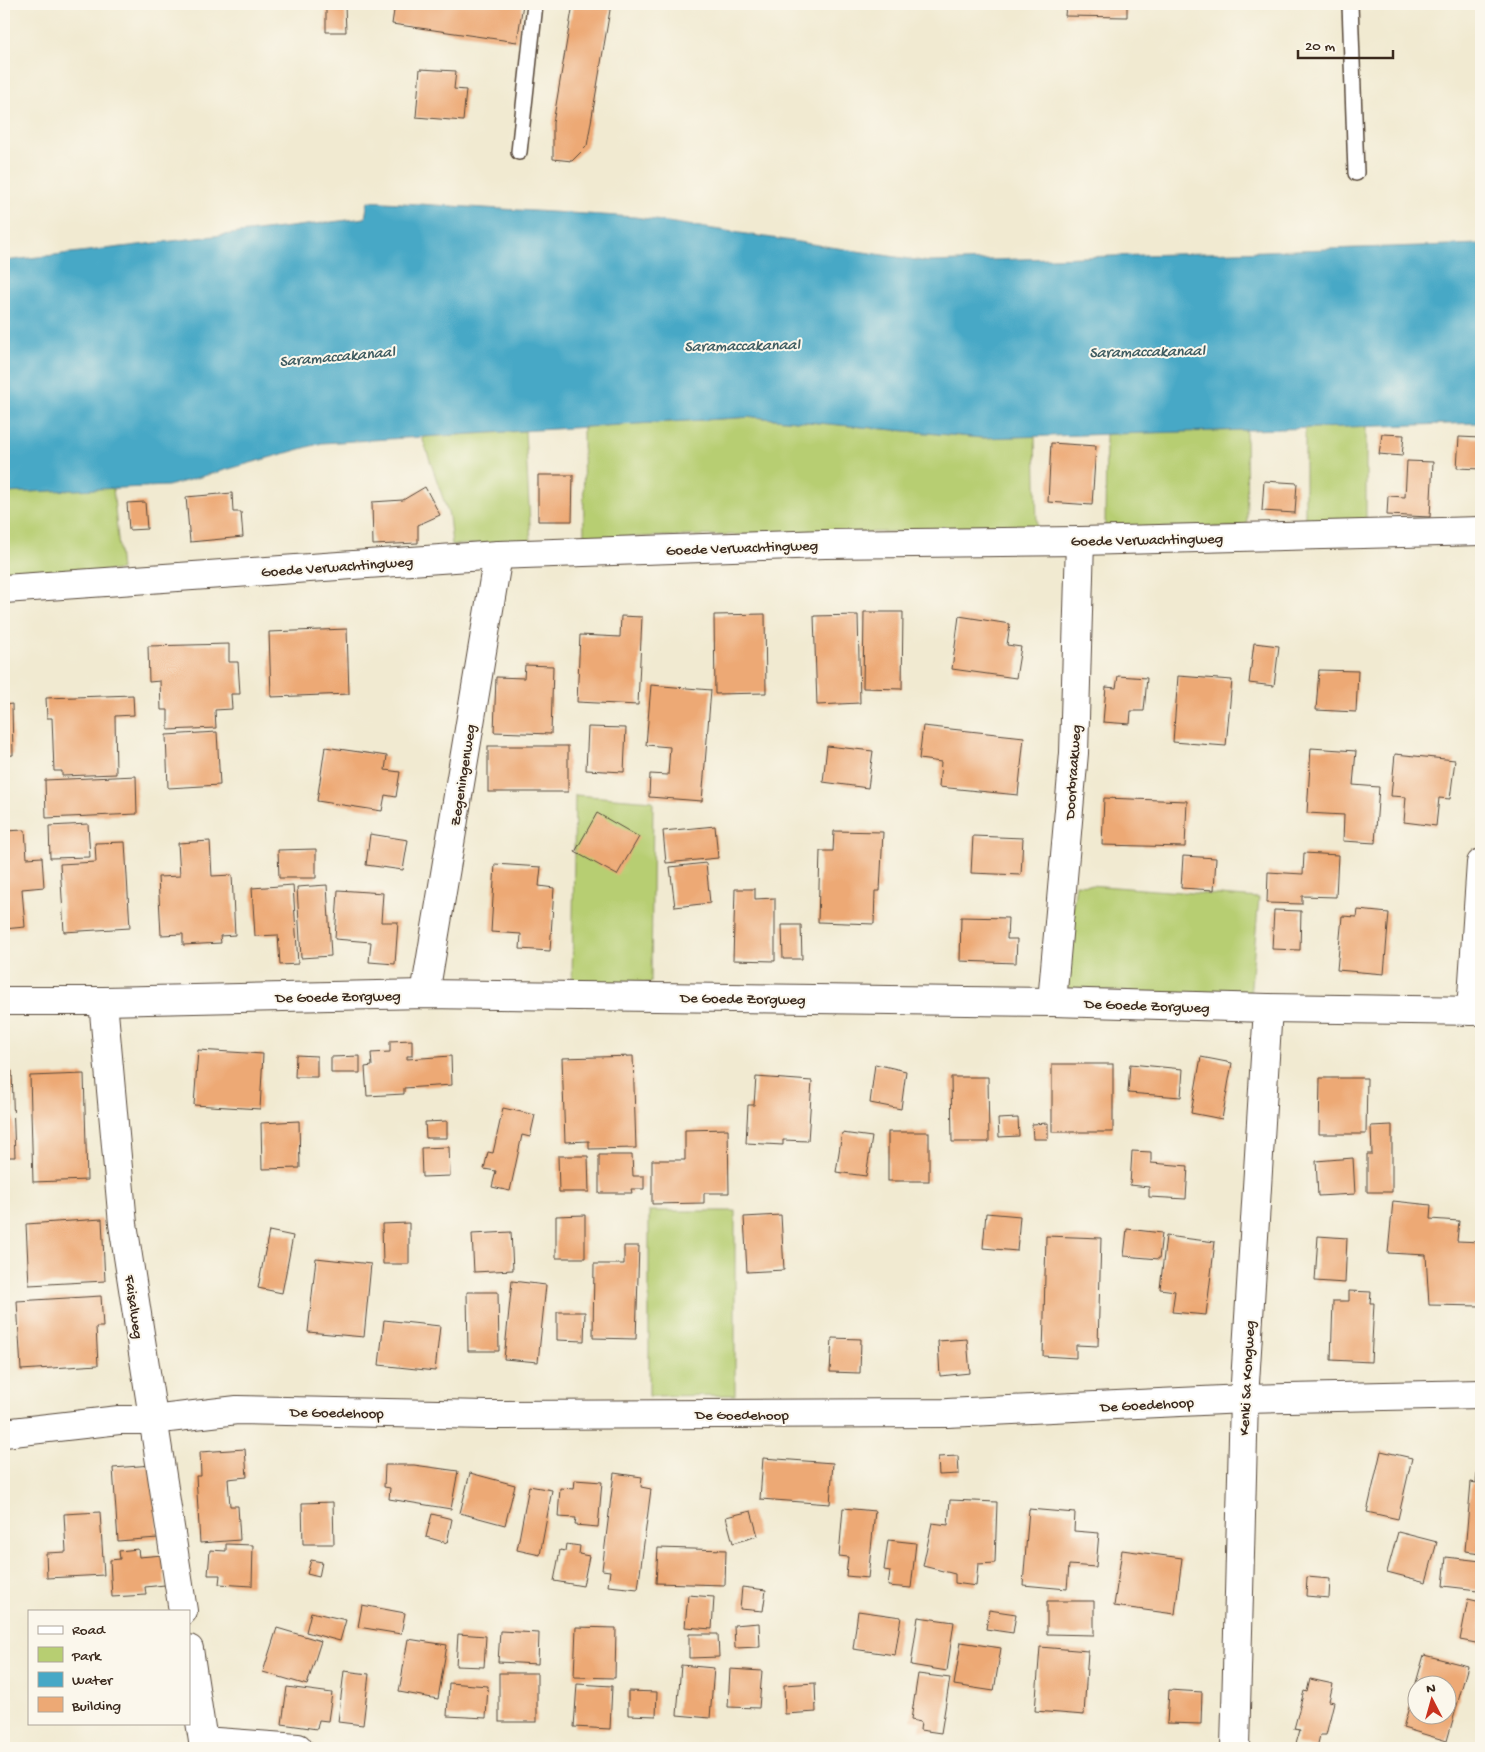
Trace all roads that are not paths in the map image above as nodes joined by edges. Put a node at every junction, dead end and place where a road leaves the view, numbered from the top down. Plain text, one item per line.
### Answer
1 (535, 4) edge
2 (1350, 4) edge
3 (519, 152) dead end
4 (1356, 173) dead end
5 (1481, 532) edge
6 (1080, 540) junction
7 (498, 555) junction
8 (4, 589) edge
9 (1481, 863) edge
10 (425, 994) junction
11 (4, 1001) edge
12 (103, 1001) junction
13 (1052, 1002) junction
14 (1268, 1008) junction
15 (1476, 1011) edge
16 (1481, 1394) edge
17 (1244, 1399) junction
18 (152, 1420) junction
19 (4, 1433) edge
20 (183, 1610) edge
21 (190, 1655) edge
22 (204, 1745) edge
23 (298, 1748) edge
24 (1235, 1748) edge

1 - 3 lane
2 - 4 lane
5 - 6 street, Goede Verwachtingweg
6 - 7 street, Goede Verwachtingweg
6 - 13 street, Doorbraakweg
7 - 8 street, Goede Verwachtingweg
7 - 10 street, Zegeningenweg
9 - 15 street
10 - 12 street, De Goede Zorgweg
10 - 13 street, De Goede Zorgweg
11 - 12 street, De Goede Zorgweg
12 - 18 street, Faisalweg
13 - 14 street, De Goede Zorgweg
14 - 15 street, De Goede Zorgweg
14 - 17 street, Kenki Sa Kongweg
16 - 17 street, De Goedehoop
17 - 18 street, De Goedehoop
17 - 24 street, Kenki Sa Kongweg
18 - 19 street, De Goedehoop
18 - 20 street, Faisalweg
21 - 22 street
22 - 23 street

